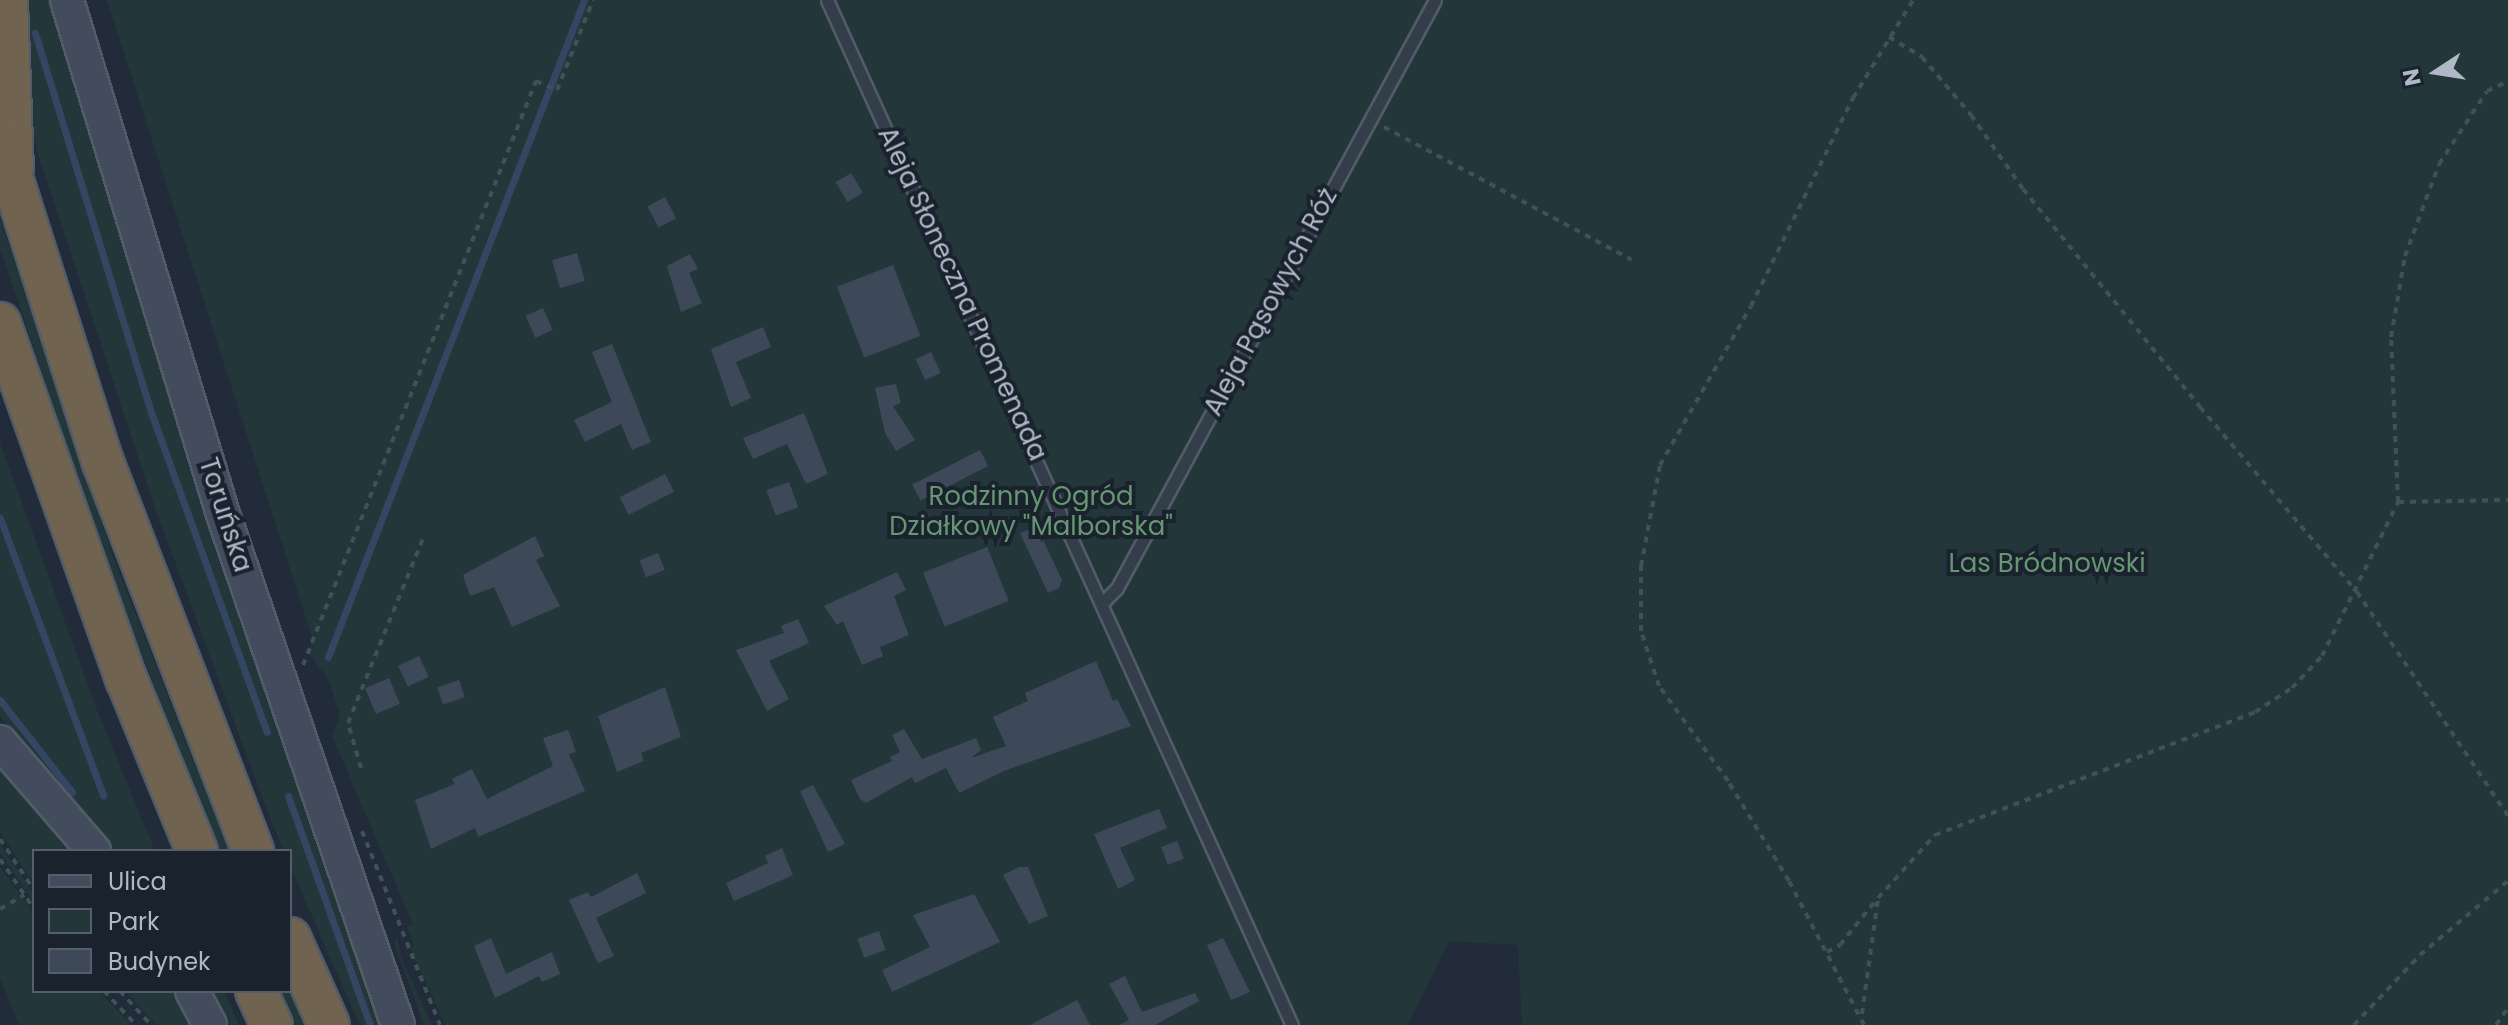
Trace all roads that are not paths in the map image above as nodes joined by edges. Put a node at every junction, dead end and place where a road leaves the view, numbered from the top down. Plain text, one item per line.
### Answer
1 (7, 0) edge
2 (67, 0) edge
3 (827, 0) edge
4 (1435, 0) edge
5 (0, 140) edge
6 (18, 204) junction
7 (0, 323) edge
8 (0, 386) edge
9 (54, 481) junction
10 (1104, 601) junction
11 (0, 742) edge
12 (92, 849) edge
13 (196, 849) edge
14 (252, 849) edge
15 (292, 942) edge
16 (193, 993) edge
17 (257, 993) edge
18 (210, 1025) edge
19 (272, 1025) edge
20 (329, 1025) edge
21 (398, 1025) edge
22 (1292, 1025) edge

1 - 6 highway
2 - 21 street, Toruńska
3 - 10 lane, Aleja Słoneczna Promenada
4 - 10 lane, Aleja Pąsowych Róż
5 - 6 highway
6 - 14 highway
7 - 9 highway
8 - 9 highway
9 - 13 highway
10 - 22 lane, Aleja Słoneczna Promenada
11 - 12 street
15 - 20 highway
16 - 18 street
17 - 19 highway

